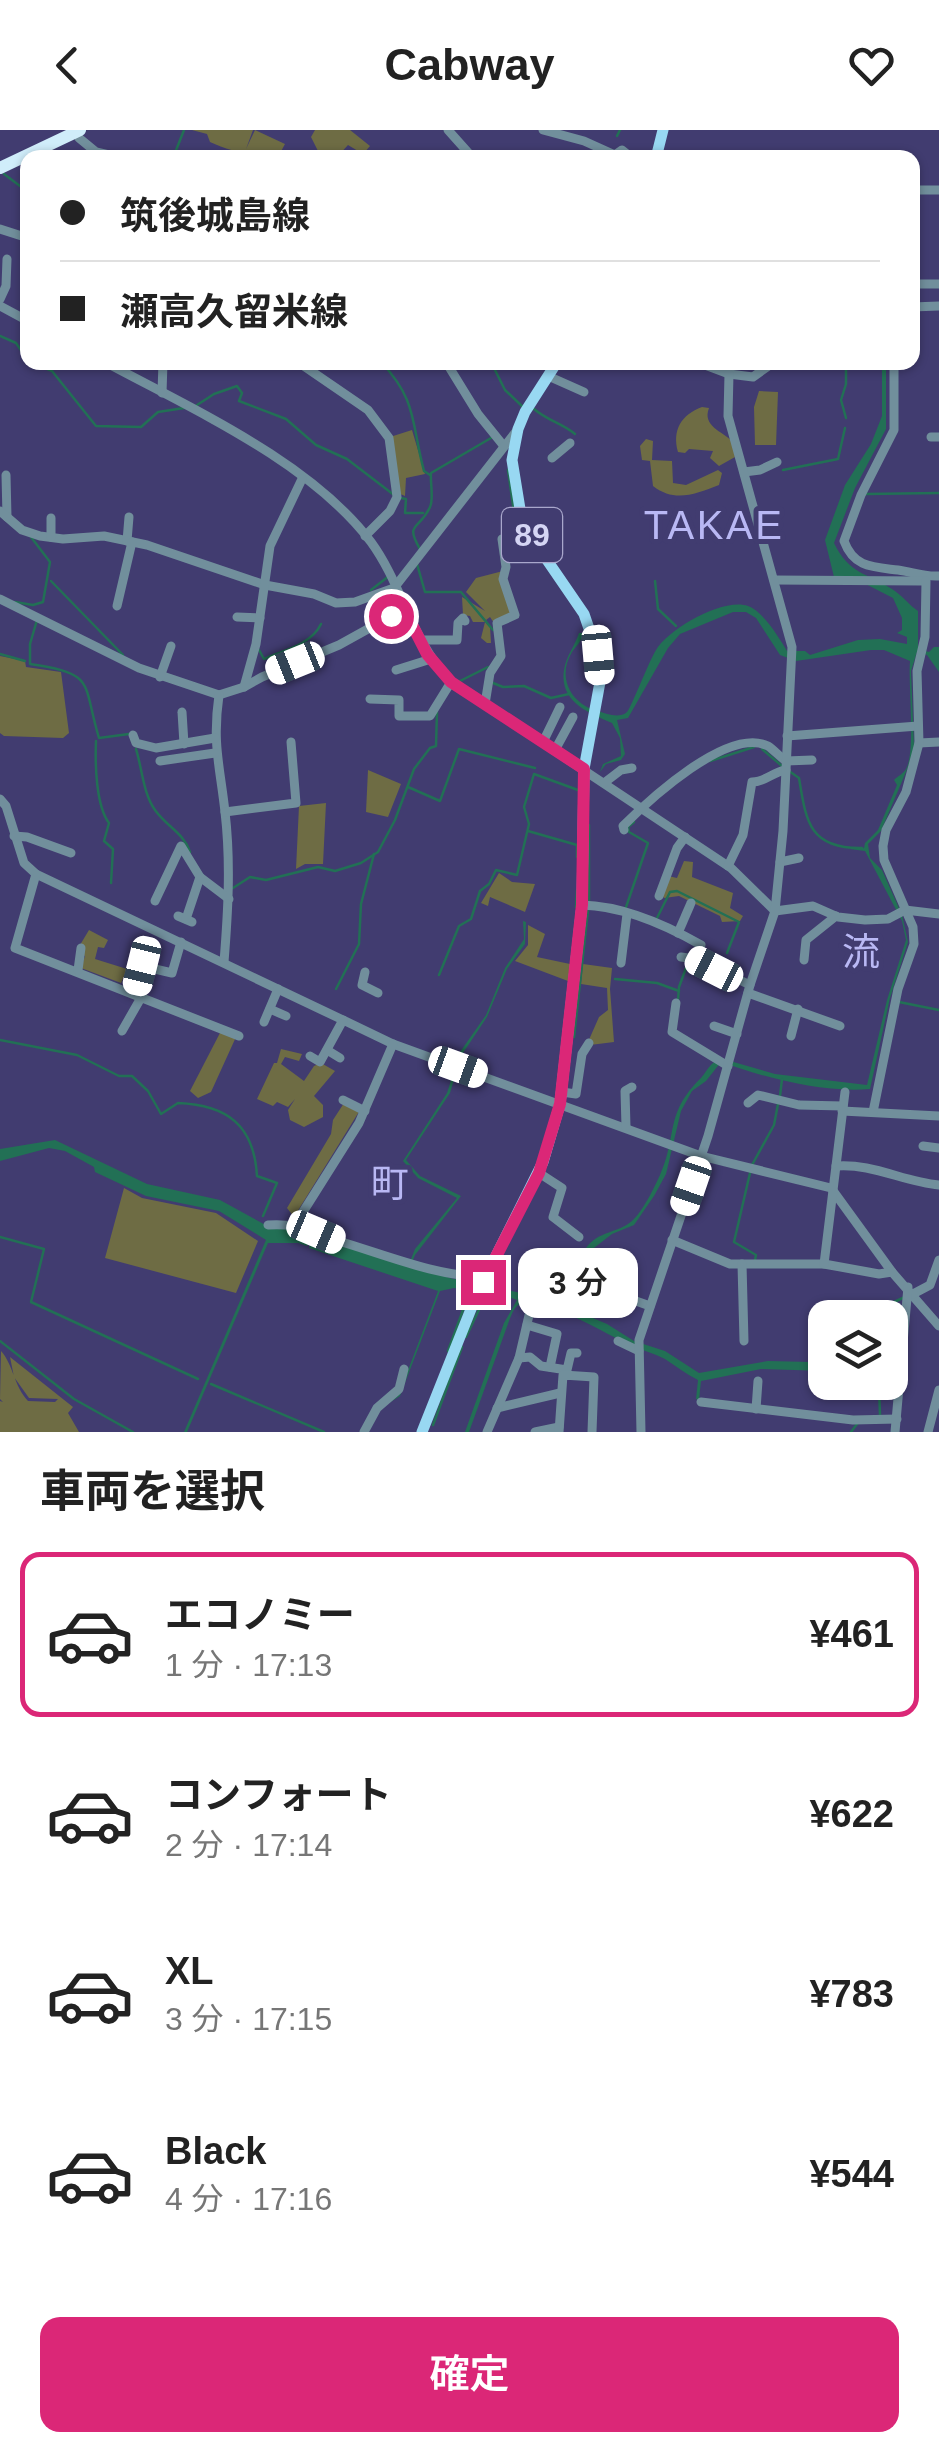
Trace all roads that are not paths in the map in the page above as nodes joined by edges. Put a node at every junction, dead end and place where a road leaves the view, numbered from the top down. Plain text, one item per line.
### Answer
1 (95, 130) edge
2 (448, 130) edge
3 (543, 130) edge
4 (77, 133) edge
5 (50, 150) edge
6 (465, 150) edge
7 (603, 150) edge
8 (7, 260) dead end
9 (5, 273) junction
10 (20, 275) dead end
11 (0, 303) edge
12 (20, 303) edge
13 (16, 315) junction
14 (20, 317) edge
15 (120, 370) edge
16 (163, 370) edge
17 (310, 370) edge
18 (451, 370) edge
19 (552, 370) edge
20 (718, 370) edge
21 (763, 370) edge
22 (894, 370) edge
23 (729, 374) junction
24 (548, 376) junction
25 (584, 392) dead end
26 (162, 393) junction
27 (518, 429) junction
28 (570, 443) dead end
29 (503, 445) junction
30 (552, 458) dead end
31 (777, 462) dead end
32 (744, 472) junction
33 (6, 475) dead end
34 (302, 479) junction
35 (4, 514) edge
36 (130, 517) dead end
37 (51, 518) dead end
38 (365, 536) junction
39 (51, 538) junction
40 (502, 539) dead end
41 (130, 542) junction
42 (939, 578) edge
43 (774, 580) junction
44 (926, 580) junction
45 (265, 585) junction
46 (394, 588) junction
47 (0, 599) edge
48 (117, 606) dead end
49 (404, 609) junction
50 (237, 617) dead end
51 (260, 618) junction
52 (465, 620) dead end
53 (925, 638) junction
54 (420, 640) junction
55 (939, 640) edge
56 (171, 646) dead end
57 (432, 660) junction
58 (396, 670) dead end
59 (160, 677) junction
60 (451, 682) junction
61 (244, 688) junction
62 (219, 695) junction
63 (370, 699) dead end
64 (485, 704) junction
65 (560, 706) dead end
66 (182, 712) dead end
67 (572, 717) dead end
68 (918, 726) junction
69 (133, 735) dead end
70 (787, 736) junction
71 (215, 738) junction
72 (292, 742) dead end
73 (543, 742) junction
74 (919, 742) junction
75 (939, 742) edge
76 (184, 744) junction
77 (555, 750) junction
78 (214, 753) junction
79 (812, 760) dead end
80 (160, 761) dead end
81 (786, 766) junction
82 (632, 768) dead end
83 (584, 769) junction
84 (604, 783) junction
85 (5, 797) edge
86 (642, 808) junction
87 (225, 812) junction
88 (624, 830) dead end
89 (14, 836) junction
90 (685, 837) junction
91 (71, 852) dead end
92 (799, 858) dead end
93 (780, 862) junction
94 (728, 866) junction
95 (36, 874) junction
96 (200, 877) junction
97 (658, 896) dead end
98 (229, 899) junction
99 (156, 901) dead end
100 (691, 903) dead end
101 (582, 905) junction
102 (906, 910) junction
103 (776, 911) junction
104 (627, 914) junction
105 (939, 914) edge
106 (836, 916) junction
107 (185, 919) dead end
108 (701, 929) dead end
109 (673, 931) junction
110 (181, 942) junction
111 (696, 942) junction
112 (664, 943) dead end
113 (81, 948) dead end
114 (681, 956) dead end
115 (696, 960) junction
116 (804, 960) dead end
117 (224, 962) junction
118 (621, 963) dead end
119 (78, 970) junction
120 (365, 972) dead end
121 (278, 989) junction
122 (749, 989) junction
123 (378, 993) dead end
124 (139, 994) junction
125 (676, 1003) dead end
126 (160, 1005) junction
127 (270, 1008) junction
128 (798, 1010) junction
129 (154, 1015) dead end
130 (286, 1016) dead end
131 (343, 1020) junction
132 (264, 1022) dead end
133 (714, 1026) dead end
134 (840, 1026) dead end
135 (122, 1031) dead end
136 (736, 1034) junction
137 (239, 1036) dead end
138 (791, 1036) dead end
139 (589, 1043) dead end
140 (394, 1044) junction
141 (326, 1050) junction
142 (310, 1056) dead end
143 (340, 1058) dead end
144 (728, 1066) junction
145 (632, 1087) dead end
146 (844, 1092) dead end
147 (561, 1098) junction
148 (343, 1100) dead end
149 (748, 1103) dead end
150 (842, 1109) junction
151 (364, 1111) junction
152 (873, 1112) junction
153 (898, 1114) junction
154 (927, 1115) junction
155 (939, 1116) edge
156 (626, 1127) junction
157 (897, 1129) dead end
158 (926, 1131) dead end
159 (923, 1146) dead end
160 (939, 1148) edge
161 (701, 1156) junction
162 (836, 1166) junction
163 (539, 1173) junction
164 (939, 1185) edge
165 (831, 1188) junction
166 (296, 1223) junction
167 (268, 1224) dead end
168 (579, 1238) dead end
169 (672, 1240) junction
170 (939, 1260) edge
171 (742, 1264) junction
172 (824, 1264) junction
173 (892, 1272) junction
174 (574, 1279) dead end
175 (482, 1284) junction
176 (911, 1290) junction
177 (650, 1306) junction
178 (530, 1311) dead end
179 (908, 1311) edge
180 (937, 1320) edge
181 (527, 1324) junction
182 (618, 1341) dead end
183 (744, 1341) dead end
184 (639, 1351) junction
185 (577, 1353) dead end
186 (520, 1358) junction
187 (550, 1367) junction
188 (404, 1368) dead end
189 (758, 1380) dead end
190 (939, 1390) edge
191 (560, 1393) junction
192 (898, 1400) edge
193 (701, 1402) dead end
194 (497, 1408) junction
195 (756, 1408) junction
196 (896, 1419) junction
197 (875, 1420) junction
198 (559, 1429) edge
199 (426, 1431) edge
200 (364, 1432) edge
201 (487, 1432) edge
202 (535, 1432) edge
203 (592, 1432) edge
204 (641, 1432) edge
205 (867, 1432) edge
206 (896, 1432) edge
207 (928, 1432) edge

1 - 4 highway
2 - 6 street
3 - 7 street
4 - 5 highway
8 - 9 street
9 - 10 street
9 - 11 street
11 - 13 street
12 - 13 street
13 - 14 street
15 - 26 street
16 - 26 street
17 - 38 street
18 - 29 street
19 - 24 main road, 89
20 - 23 street
21 - 23 street
22 - 42 street
23 - 32 street
24 - 25 street
24 - 27 main road, 89
26 - 34 street
27 - 29 street
27 - 83 main road, 89
28 - 30 street
29 - 46 street
31 - 32 street
32 - 43 street
33 - 35 street
34 - 38 street
34 - 45 street
35 - 39 street
36 - 41 street
37 - 39 street
38 - 46 street
39 - 41 street
40 - 64 street
41 - 45 street
41 - 48 street
42 - 44 street
43 - 44 street
43 - 70 street
44 - 53 street
45 - 46 street
45 - 51 street
46 - 49 street
47 - 59 street
49 - 54 street
49 - 61 street
50 - 51 street
51 - 61 street
52 - 54 street
53 - 55 street
53 - 68 street
54 - 57 street
56 - 59 street
57 - 58 street
57 - 60 street
59 - 62 street
60 - 63 street
60 - 64 street
61 - 62 street
62 - 71 street
64 - 73 street
65 - 73 street
66 - 76 street
67 - 77 street
68 - 70 street
68 - 74 street
69 - 76 street
70 - 81 street
71 - 76 street
71 - 78 street
72 - 87 street
73 - 77 street
74 - 75 street
74 - 102 street
77 - 83 street
78 - 80 street
78 - 87 street
79 - 81 street
81 - 86 street
81 - 93 street
81 - 94 street
82 - 84 street
83 - 84 street
83 - 101 main road, 89
84 - 86 street
85 - 89 street
86 - 88 street
86 - 90 street
87 - 98 street
89 - 91 street
89 - 95 street
90 - 94 street
90 - 97 street
92 - 93 street
93 - 103 street
94 - 103 street
95 - 110 street
95 - 119 street
96 - 98 street
96 - 99 street
96 - 107 street
98 - 117 street
100 - 109 street
101 - 104 street
101 - 147 main road, 89
102 - 105 street
102 - 106 street
102 - 152 street
103 - 106 street
103 - 122 street
104 - 109 street
104 - 118 street
106 - 116 street
108 - 111 street
109 - 111 street
109 - 112 street
110 - 117 street
110 - 124 street
111 - 115 street
113 - 119 street
114 - 115 street
115 - 122 street
117 - 121 street
119 - 124 street
120 - 123 street
121 - 127 street
121 - 131 street
122 - 128 street
122 - 136 street
124 - 126 street
124 - 135 street
125 - 144 street
126 - 129 street
126 - 137 street
127 - 130 street
127 - 132 street
128 - 134 street
128 - 138 street
131 - 140 street
131 - 141 street
133 - 136 street
136 - 144 street
139 - 147 street
140 - 147 street
140 - 151 street
141 - 142 street
141 - 143 street
144 - 161 street
145 - 156 street
146 - 150 street
147 - 156 street
147 - 163 main road, 89
148 - 151 street
149 - 150 street
150 - 152 street
150 - 162 street
151 - 166 street
152 - 153 street
153 - 154 street
153 - 157 street
154 - 155 street
154 - 158 street
156 - 161 street
159 - 160 street
161 - 165 street
161 - 169 street
162 - 164 street
162 - 165 street
163 - 168 street
163 - 175 main road, 89
165 - 172 street
165 - 173 street
166 - 167 street
166 - 175 street
169 - 171 street
169 - 177 street
170 - 176 street
171 - 172 street
171 - 183 street
172 - 173 street
173 - 176 street
174 - 177 street
175 - 199 main road, 89
176 - 179 street
176 - 180 street
177 - 184 street
178 - 181 street
181 - 186 street
181 - 187 street
182 - 184 street
184 - 204 street
185 - 187 street
186 - 187 street
186 - 194 street
188 - 200 street
189 - 195 street
190 - 207 street
191 - 194 street
191 - 198 street
191 - 203 street
192 - 196 street
193 - 195 street
194 - 201 street
195 - 197 street
196 - 197 street
196 - 206 street
197 - 205 street
198 - 202 street

